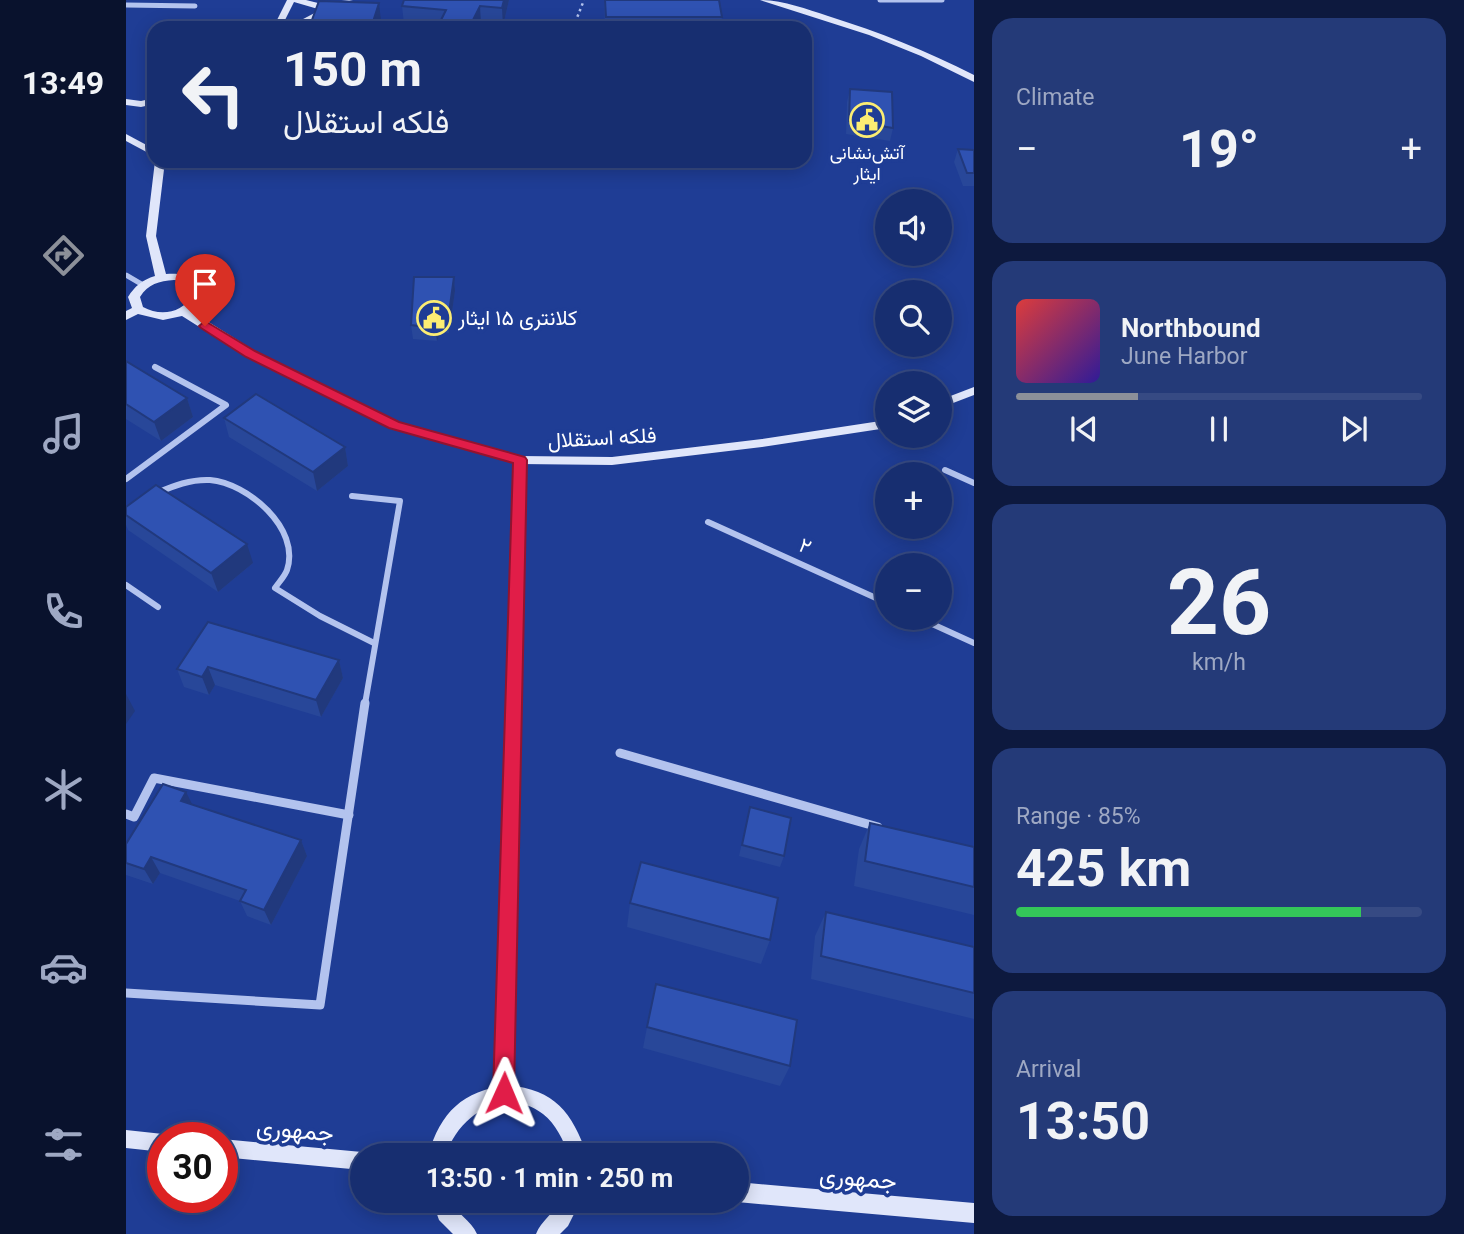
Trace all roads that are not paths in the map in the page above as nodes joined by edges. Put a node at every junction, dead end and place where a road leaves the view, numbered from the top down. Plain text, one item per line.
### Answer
1 (291, 0) edge
2 (297, 0) edge
3 (764, 0) edge
4 (880, 0) edge
5 (942, 0) edge
6 (345, 2) edge
7 (126, 5) edge
8 (195, 6) dead end
9 (280, 21) edge
10 (305, 21) edge
11 (974, 79) edge
12 (126, 102) edge
13 (147, 103) edge
14 (126, 136) edge
15 (147, 149) edge
16 (159, 168) edge
17 (126, 275) edge
18 (161, 278) junction
19 (143, 285) junction
20 (138, 309) junction
21 (183, 311) junction
22 (126, 316) edge
23 (155, 367) dead end
24 (974, 391) edge
25 (952, 399) edge
26 (875, 426) edge
27 (520, 460) junction
28 (952, 473) edge
29 (126, 478) edge
30 (974, 483) edge
31 (352, 496) dead end
32 (146, 500) edge
33 (708, 522) dead end
34 (126, 585) edge
35 (875, 598) edge
36 (158, 607) dead end
37 (945, 630) edge
38 (374, 643) junction
39 (974, 643) edge
40 (620, 752) dead end
41 (126, 814) edge
42 (349, 815) junction
43 (892, 830) edge
44 (126, 993) edge
45 (504, 1093) junction
46 (126, 1139) edge
47 (147, 1141) edge
48 (442, 1143) edge
49 (574, 1143) edge
50 (238, 1149) edge
51 (350, 1160) edge
52 (749, 1193) edge
53 (446, 1213) edge
54 (564, 1213) edge
55 (974, 1213) edge
56 (467, 1234) edge
57 (546, 1234) edge

1 - 9 main road
2 - 6 main road
3 - 11 main road
4 - 5 street
6 - 10 main road
7 - 8 street
12 - 13 main road
14 - 15 main road
16 - 18 main road
17 - 19 street
18 - 19 main road
18 - 21 main road
19 - 20 main road
20 - 21 main road
20 - 22 main road
21 - 27 main road, فلکه استقلال
23 - 29 street
24 - 25 main road
26 - 27 main road, فلکه استقلال
27 - 45 street
28 - 30 street
31 - 38 street
32 - 38 street
33 - 35 street, ۲
34 - 36 street
37 - 39 street
38 - 42 street
40 - 43 street
41 - 42 street
42 - 44 street
45 - 48 main road
45 - 49 main road
46 - 47 main road
50 - 51 main road, جمهوری
52 - 55 main road, جمهوری
53 - 56 main road
54 - 57 main road

